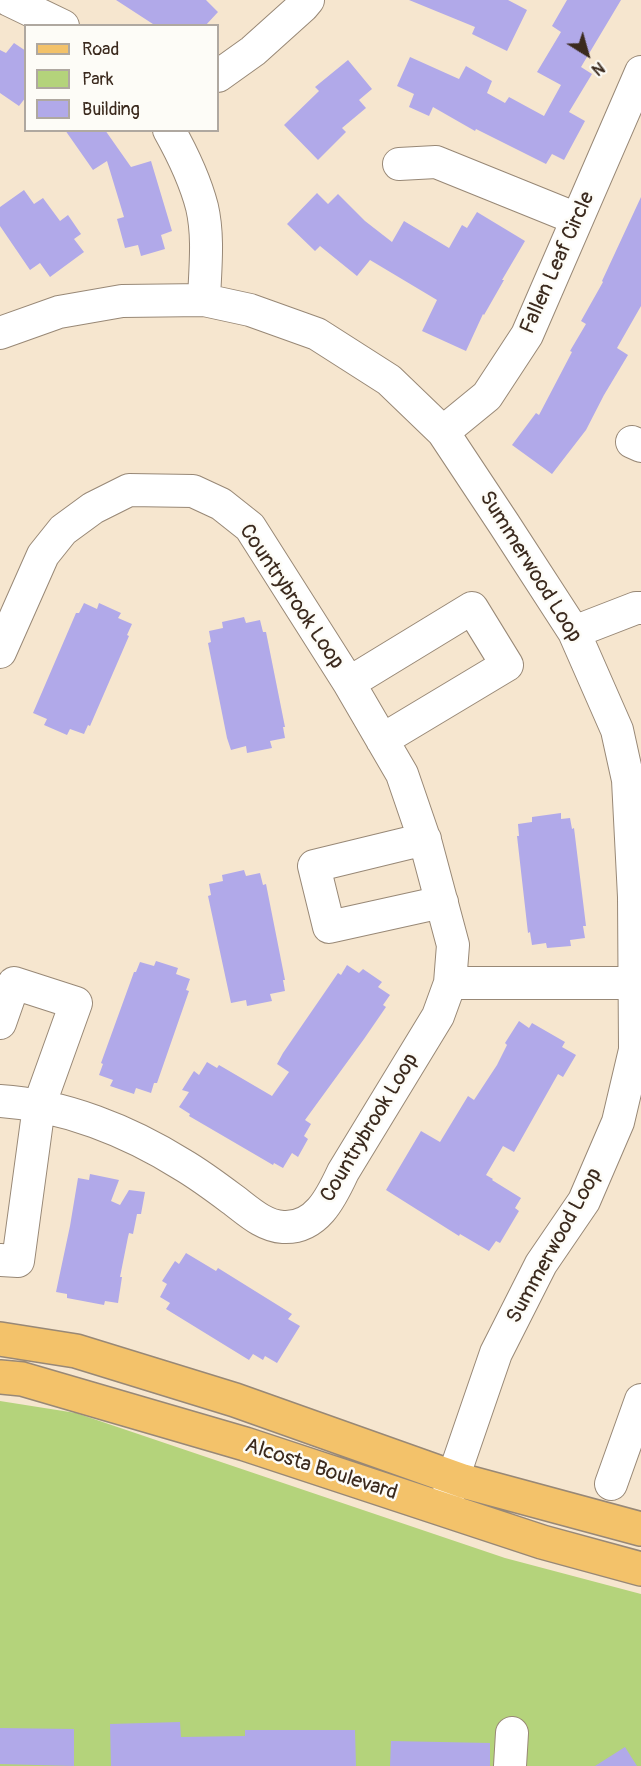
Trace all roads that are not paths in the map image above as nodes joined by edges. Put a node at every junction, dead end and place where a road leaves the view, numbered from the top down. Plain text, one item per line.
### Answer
1 (9, 0) edge
2 (308, 0) edge
3 (59, 24) edge
4 (641, 72) edge
5 (219, 75) edge
6 (170, 132) edge
7 (399, 164) dead end
8 (577, 219) junction
9 (204, 300) junction
10 (2, 327) edge
11 (443, 432) junction
12 (641, 608) edge
13 (574, 632) junction
14 (0, 652) edge
15 (349, 683) junction
16 (382, 741) junction
17 (425, 838) junction
18 (442, 902) junction
19 (450, 983) junction
20 (638, 983) edge
21 (0, 1023) edge
22 (0, 1101) edge
23 (39, 1106) junction
24 (0, 1260) edge
25 (0, 1339) edge
26 (0, 1377) edge
27 (641, 1400) edge
28 (453, 1478) junction
29 (610, 1484) dead end
30 (445, 1510) junction
31 (641, 1529) edge
32 (641, 1569) edge
33 (512, 1733) dead end
34 (510, 1766) edge

1 - 3 street
2 - 5 street
4 - 8 street, Fallen Leaf Circle
6 - 9 street
7 - 8 street
8 - 11 street, Fallen Leaf Circle
9 - 10 street, Summerwood Loop
9 - 11 street, Summerwood Loop
11 - 13 street, Summerwood Loop
12 - 13 street
13 - 20 street, Summerwood Loop
14 - 15 street, Countrybrook Loop
15 - 16 street, Countrybrook Loop
15 - 16 street
16 - 17 street, Countrybrook Loop
17 - 18 street, Countrybrook Loop
17 - 18 street
18 - 19 street, Countrybrook Loop
19 - 20 street
19 - 23 street, Countrybrook Loop
20 - 28 street, Summerwood Loop
21 - 23 street
22 - 23 street, Countrybrook Loop
23 - 24 street
25 - 28 main road, Alcosta Boulevard
26 - 30 main road, Alcosta Boulevard
27 - 29 street
28 - 30 street, Summerwood Loop
28 - 31 main road, Alcosta Boulevard
30 - 32 main road, Alcosta Boulevard
33 - 34 street

